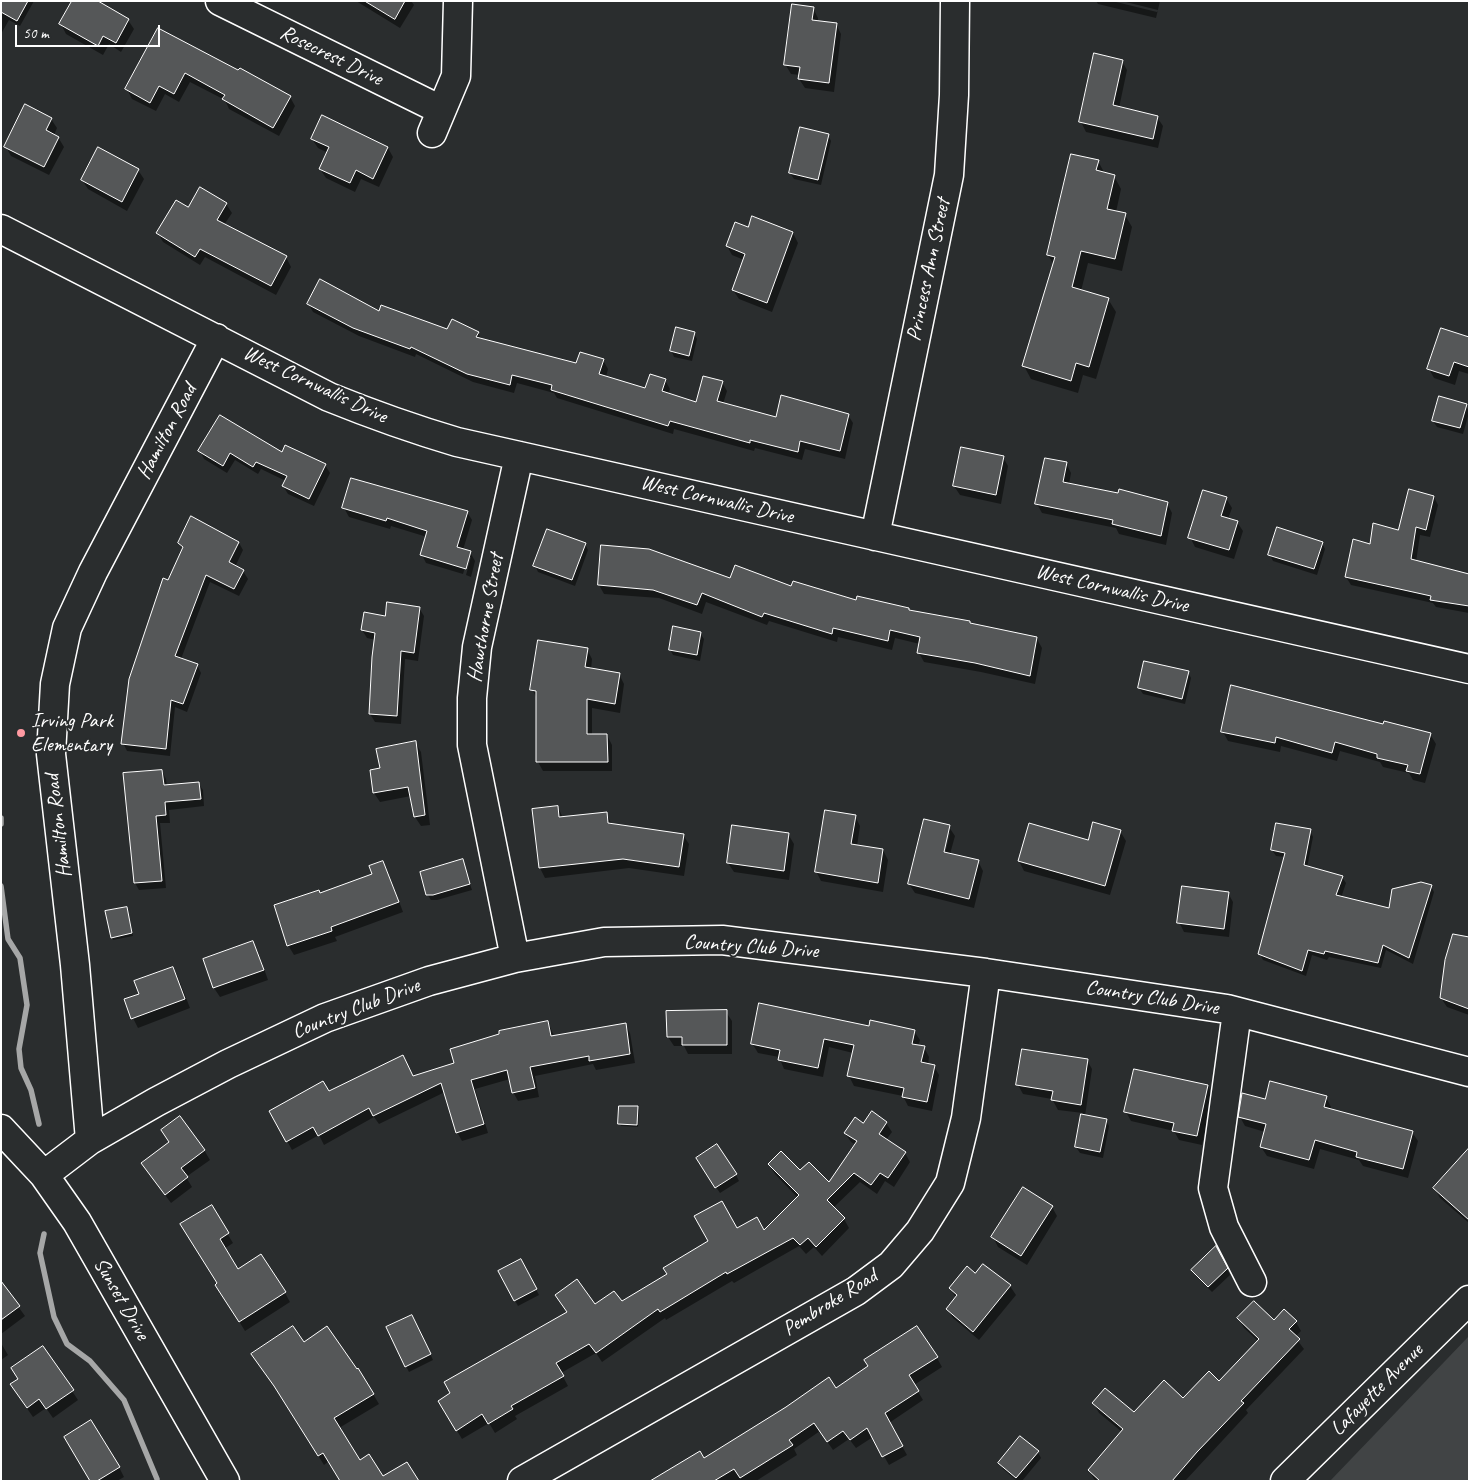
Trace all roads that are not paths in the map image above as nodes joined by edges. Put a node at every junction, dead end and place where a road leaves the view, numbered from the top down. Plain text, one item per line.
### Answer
1 (220, 1) edge
2 (458, 1) edge
3 (955, 1) edge
4 (1, 229) edge
5 (216, 338) junction
6 (519, 456) junction
7 (876, 536) junction
8 (1469, 669) edge
9 (515, 958) junction
10 (986, 973) junction
11 (1237, 1012) junction
12 (1469, 1072) edge
13 (1, 1129) edge
14 (90, 1140) junction
15 (44, 1175) junction
16 (1252, 1282) dead end
17 (1469, 1300) edge
18 (222, 1480) edge
19 (522, 1481) edge
20 (1285, 1481) edge

1 - 2 street, Rosecrest Drive
3 - 7 street, Princess Ann Street
4 - 5 street, West Cornwallis Drive
5 - 6 street, West Cornwallis Drive
5 - 14 street, Hamilton Road
6 - 7 street, West Cornwallis Drive
6 - 9 street, Hawthorne Street
7 - 8 street, West Cornwallis Drive
9 - 10 street, Country Club Drive
9 - 14 street, Country Club Drive
10 - 11 street, Country Club Drive
10 - 19 street, Pembroke Road
11 - 12 street, Country Club Drive
11 - 16 street
13 - 15 street, Sunset Drive
14 - 15 street, Country Club Drive
15 - 18 street, Sunset Drive
17 - 20 street, Lafayette Avenue

